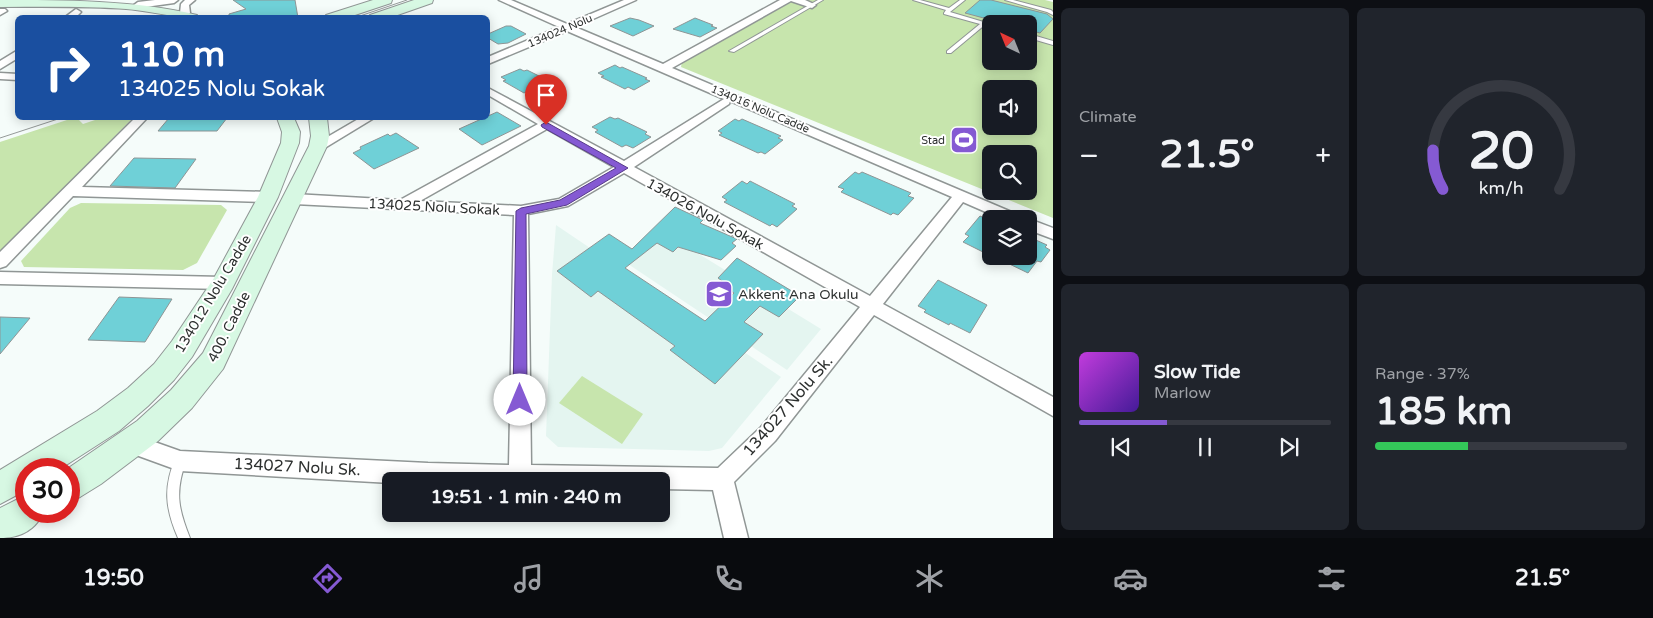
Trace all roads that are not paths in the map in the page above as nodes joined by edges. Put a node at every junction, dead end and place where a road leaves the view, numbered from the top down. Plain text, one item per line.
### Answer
1 (174, 0) edge
2 (191, 0) edge
3 (386, 0) edge
4 (427, 0) edge
5 (503, 0) edge
6 (632, 0) edge
7 (787, 0) edge
8 (795, 0) edge
9 (821, 0) edge
10 (915, 0) edge
11 (963, 0) edge
12 (1007, 0) edge
13 (138, 5) junction
14 (812, 5) junction
15 (6, 7) edge
16 (80, 8) edge
17 (950, 10) junction
18 (1053, 14) edge
19 (152, 15) edge
20 (189, 15) edge
21 (340, 15) edge
22 (384, 15) edge
23 (982, 22) edge
24 (982, 25) edge
25 (568, 28) junction
26 (1038, 39) edge
27 (1053, 43) edge
28 (732, 51) dead end
29 (949, 52) dead end
30 (15, 55) edge
31 (490, 60) edge
32 (0, 66) edge
33 (664, 68) junction
34 (0, 76) edge
35 (15, 77) edge
36 (490, 93) edge
37 (725, 102) dead end
38 (139, 120) edge
39 (287, 120) edge
40 (352, 120) edge
41 (335, 122) edge
42 (546, 125) junction
43 (623, 168) junction
44 (69, 192) junction
45 (961, 195) junction
46 (268, 197) junction
47 (294, 199) junction
48 (402, 205) junction
49 (995, 210) edge
50 (521, 211) junction
51 (1037, 227) edge
52 (1053, 234) edge
53 (0, 262) edge
54 (0, 278) edge
55 (223, 282) junction
56 (872, 306) junction
57 (1053, 407) edge
58 (132, 444) junction
59 (49, 458) edge
60 (180, 461) junction
61 (390, 472) edge
62 (520, 472) edge
63 (670, 478) edge
64 (15, 479) edge
65 (80, 479) edge
66 (722, 479) junction
67 (0, 488) edge
68 (15, 519) edge
69 (0, 528) edge
70 (184, 538) edge
71 (736, 538) edge

1 - 13 street
2 - 20 street
3 - 21 main road
4 - 22 main road
5 - 25 street, 134016 Nolu Cadde
6 - 25 street, 134024 Nolu
7 - 33 street
8 - 14 street
9 - 14 lane
10 - 17 lane
11 - 17 lane
12 - 18 lane
13 - 16 main road
13 - 20 main road
14 - 28 lane
15 - 16 main road
16 - 19 main road
17 - 23 lane
24 - 29 lane
25 - 31 street, 134024 Nolu
25 - 33 street, 134016 Nolu Cadde
26 - 27 lane
30 - 32 street
33 - 45 street, 134016 Nolu Cadde
34 - 35 street
36 - 42 street, 134026 Nolu Sokak
37 - 43 street, 134025 Nolu Sokak
38 - 44 street
39 - 46 main road, 134012 Nolu Cadde
40 - 41 street
41 - 47 main road, 400. Cadde
42 - 43 street, 134026 Nolu Sokak
42 - 48 street
43 - 50 street, 134025 Nolu Sokak
43 - 56 street, 134026 Nolu Sokak
44 - 46 street
44 - 53 street
45 - 49 street, 134016 Nolu Cadde
45 - 56 street, 134027 Nolu Sk.
46 - 55 main road, 134012 Nolu Cadde
47 - 48 street, 134025 Nolu Sokak
47 - 58 main road, 400. Cadde
48 - 50 street, 134025 Nolu Sokak
50 - 62 street
51 - 52 street
54 - 55 street
55 - 59 main road, 134012 Nolu Cadde
56 - 57 street
56 - 66 street, 134027 Nolu Sk.
58 - 60 street, 134027 Nolu Sk.
58 - 65 main road, 400. Cadde
60 - 61 street, 134027 Nolu Sk.
60 - 70 lane
63 - 66 street, 134027 Nolu Sk.
64 - 67 main road
66 - 71 street
68 - 69 main road

